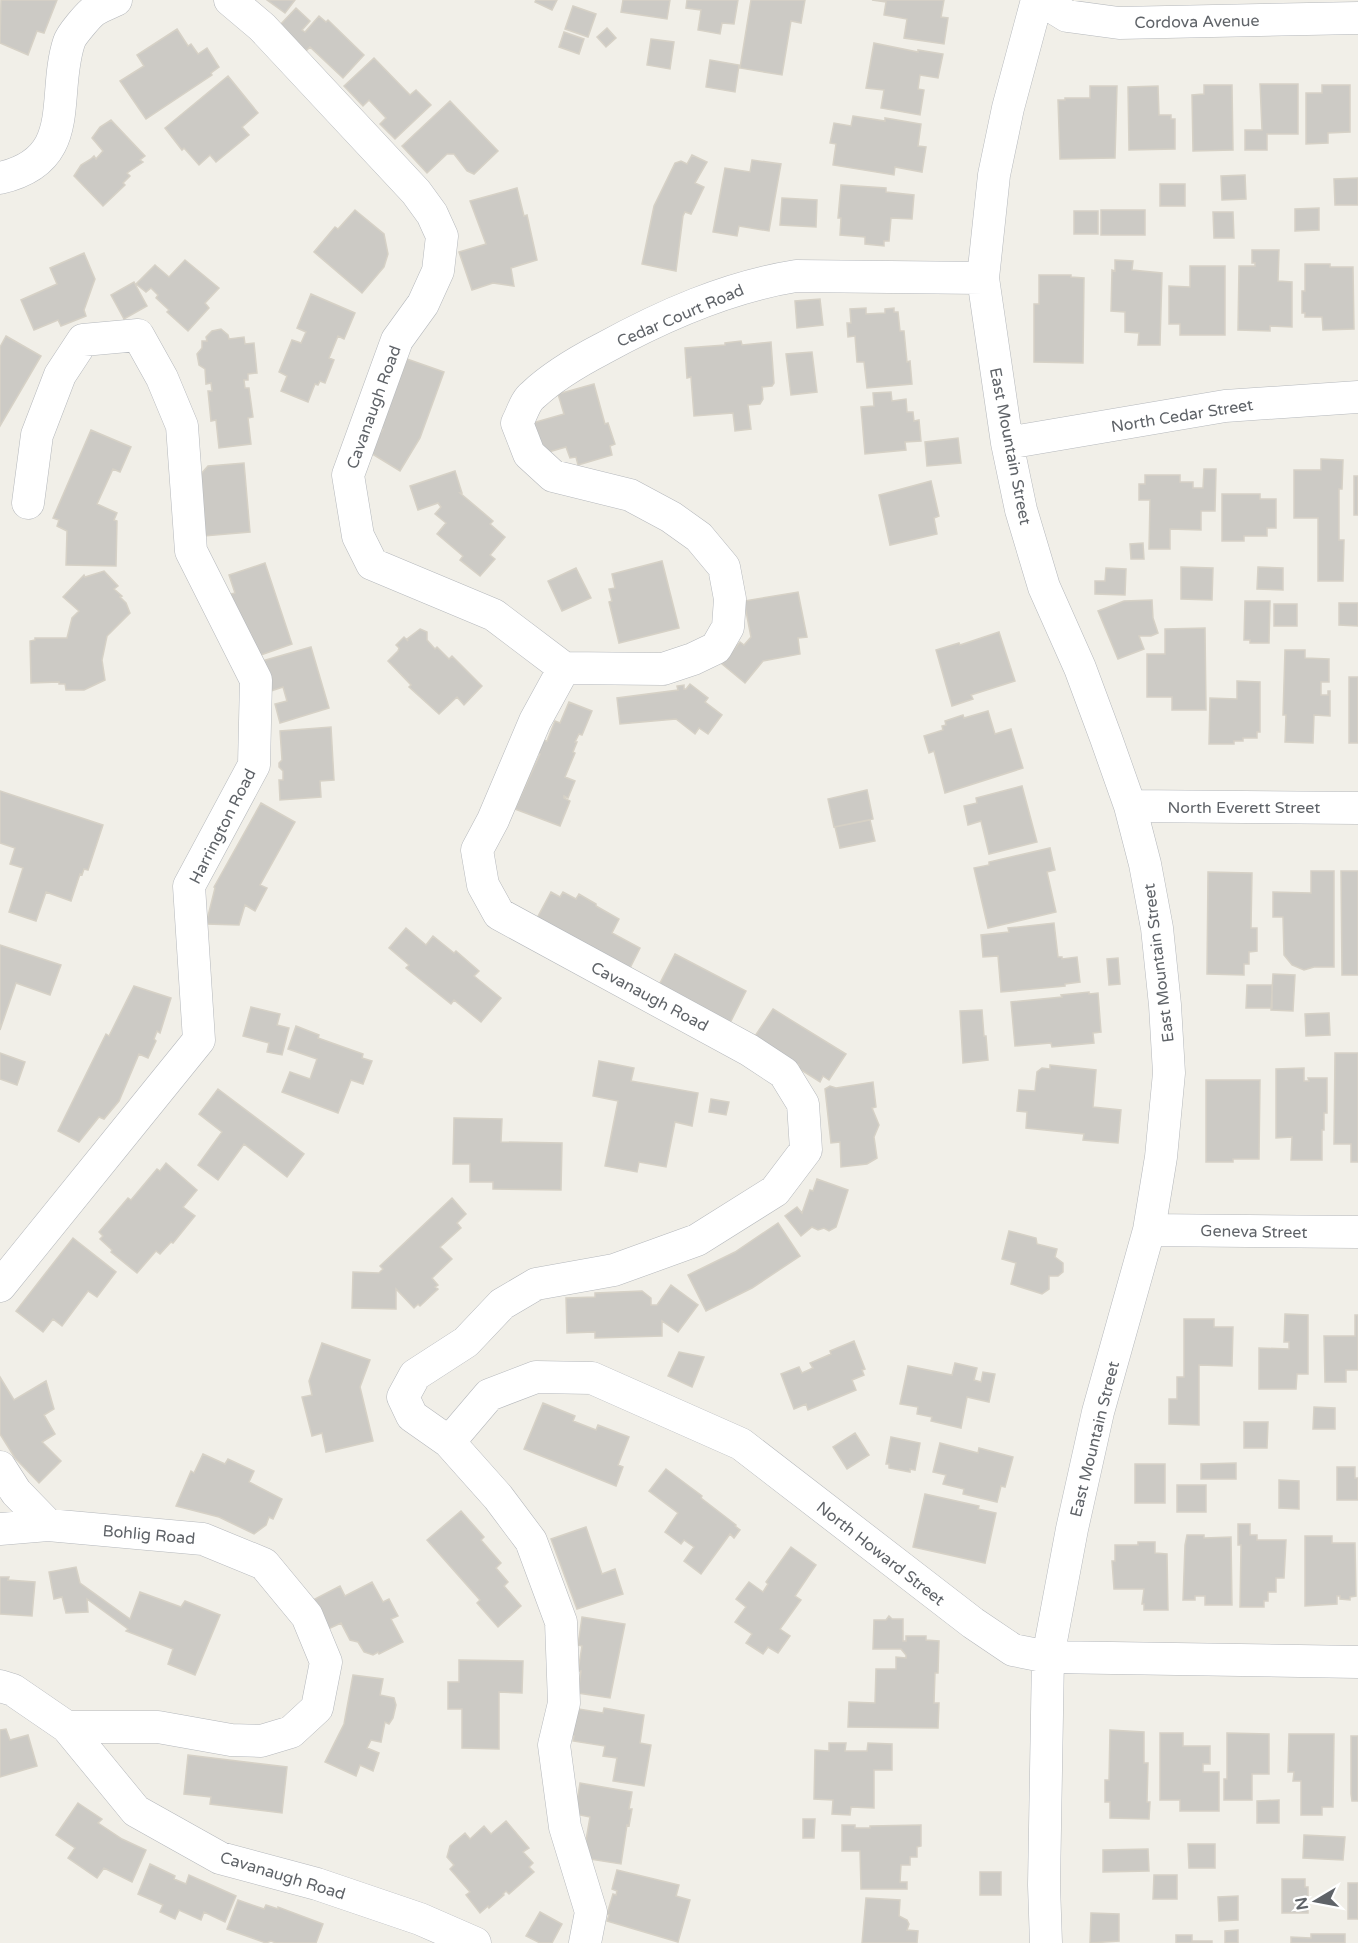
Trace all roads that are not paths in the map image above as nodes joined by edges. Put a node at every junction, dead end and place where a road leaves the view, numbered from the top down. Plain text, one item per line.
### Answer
1 (116, 0) edge
2 (230, 0) edge
3 (1039, 0) edge
4 (1358, 18) edge
5 (0, 178) edge
6 (983, 278) junction
7 (1358, 397) edge
8 (1007, 443) junction
9 (28, 503) dead end
10 (564, 668) junction
11 (1130, 806) junction
12 (1358, 808) edge
13 (1149, 1230) junction
14 (1358, 1232) edge
15 (0, 1286) edge
16 (449, 1442) junction
17 (0, 1467) edge
18 (48, 1525) junction
19 (0, 1529) edge
20 (1048, 1657) junction
21 (1358, 1662) edge
22 (0, 1686) edge
23 (67, 1727) junction
24 (475, 1943) edge
25 (585, 1943) edge
26 (1047, 1943) edge

1 - 5 street
2 - 10 street, Cavanaugh Road
3 - 4 street, Cordova Avenue
3 - 6 street, East Mountain Street
6 - 8 street, East Mountain Street
6 - 10 street, Cedar Court Road
7 - 8 street, North Cedar Street
8 - 11 street, East Mountain Street
9 - 15 street, Harrington Road
10 - 16 street, Cavanaugh Road
11 - 12 street, North Everett Street
11 - 13 street, East Mountain Street
13 - 14 street, Geneva Street
13 - 20 street, East Mountain Street
16 - 20 street, North Howard Street
16 - 25 street, Cavanaugh Road
17 - 18 street
18 - 19 street, Bohlig Road
18 - 23 street, Bohlig Road
20 - 21 street, North Howard Street
20 - 26 street, East Mountain Street
22 - 23 street, Cavanaugh Road
23 - 24 street, Cavanaugh Road

